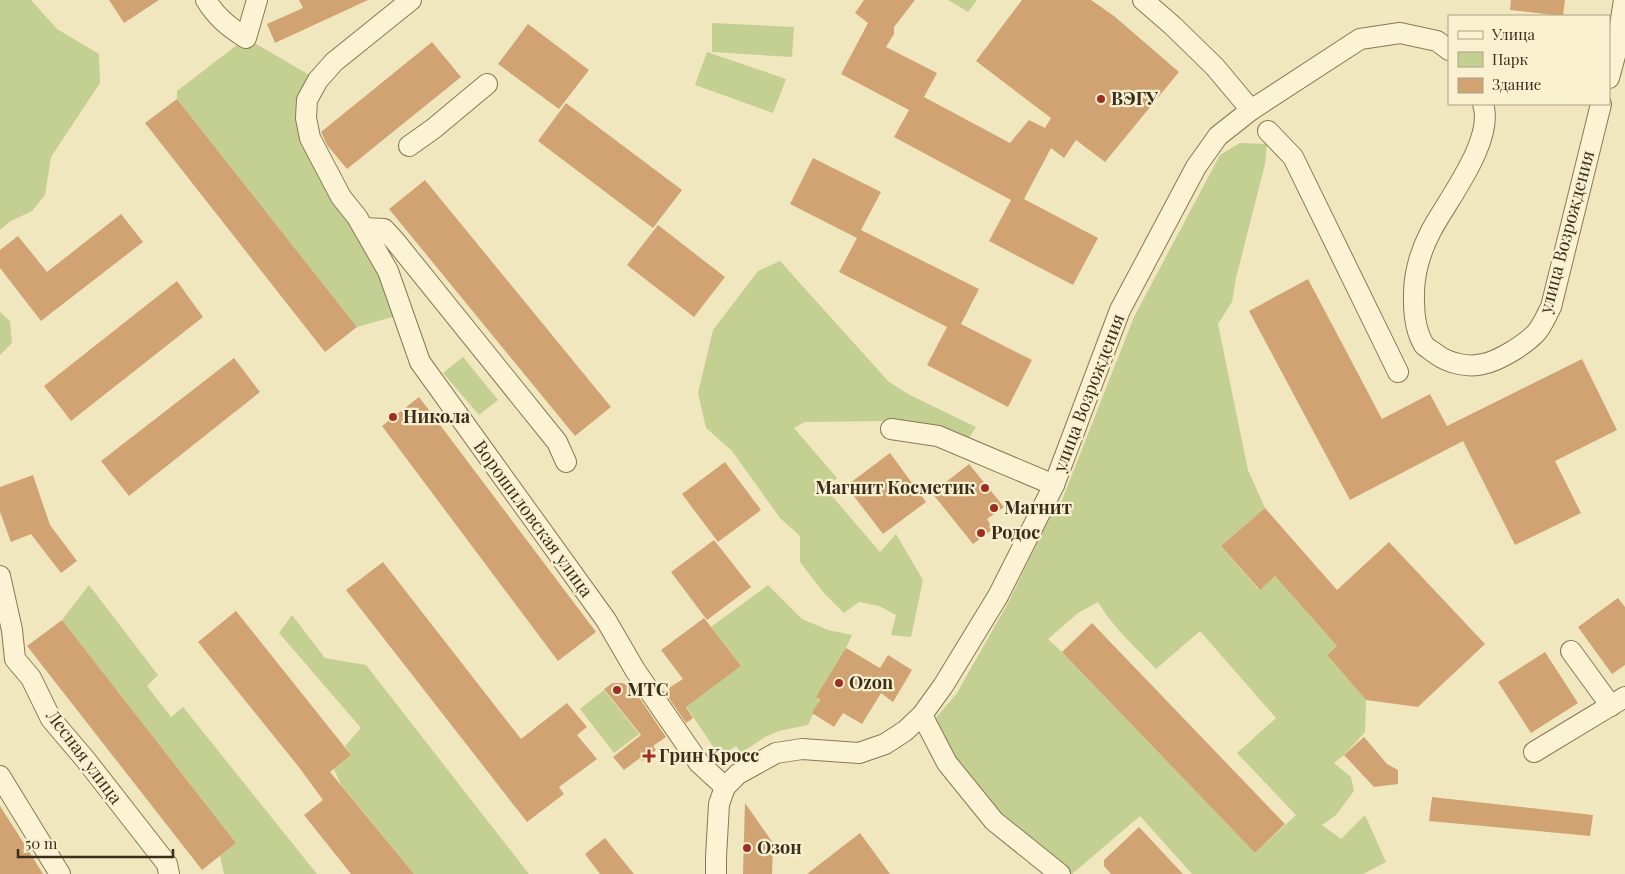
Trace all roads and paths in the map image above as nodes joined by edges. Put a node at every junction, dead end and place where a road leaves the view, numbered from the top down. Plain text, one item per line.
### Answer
1 (206, 0) edge
2 (257, 0) edge
3 (411, 0) edge
4 (1143, 0) edge
5 (1624, 0) edge
6 (1448, 49) edge
7 (1610, 74) edge
8 (487, 84) dead end
9 (1483, 105) edge
10 (1601, 105) edge
11 (1251, 110) junction
12 (1268, 131) dead end
13 (409, 146) dead end
14 (364, 228) junction
15 (1398, 372) dead end
16 (891, 429) dead end
17 (566, 462) dead end
18 (1054, 485) junction
19 (0, 576) edge
20 (1571, 651) dead end
21 (1618, 702) edge
22 (922, 715) junction
23 (1534, 752) dead end
24 (0, 776) edge
25 (725, 787) junction
26 (60, 874) edge
27 (169, 874) edge
28 (716, 874) edge
29 (1060, 874) edge

1 - 2 street
3 - 14 street, Ворошиловская улица
4 - 11 street
5 - 7 street
6 - 11 street, улица Возрождения
8 - 13 street
9 - 10 street, улица Возрождения
11 - 18 street, улица Возрождения
12 - 15 street
14 - 17 street
14 - 25 street, Ворошиловская улица
16 - 18 street
18 - 22 street, улица Возрождения
19 - 27 street, Лесная улица
20 - 21 street
21 - 23 street
22 - 25 street, улица Возрождения
22 - 29 street
24 - 26 street
25 - 28 street

